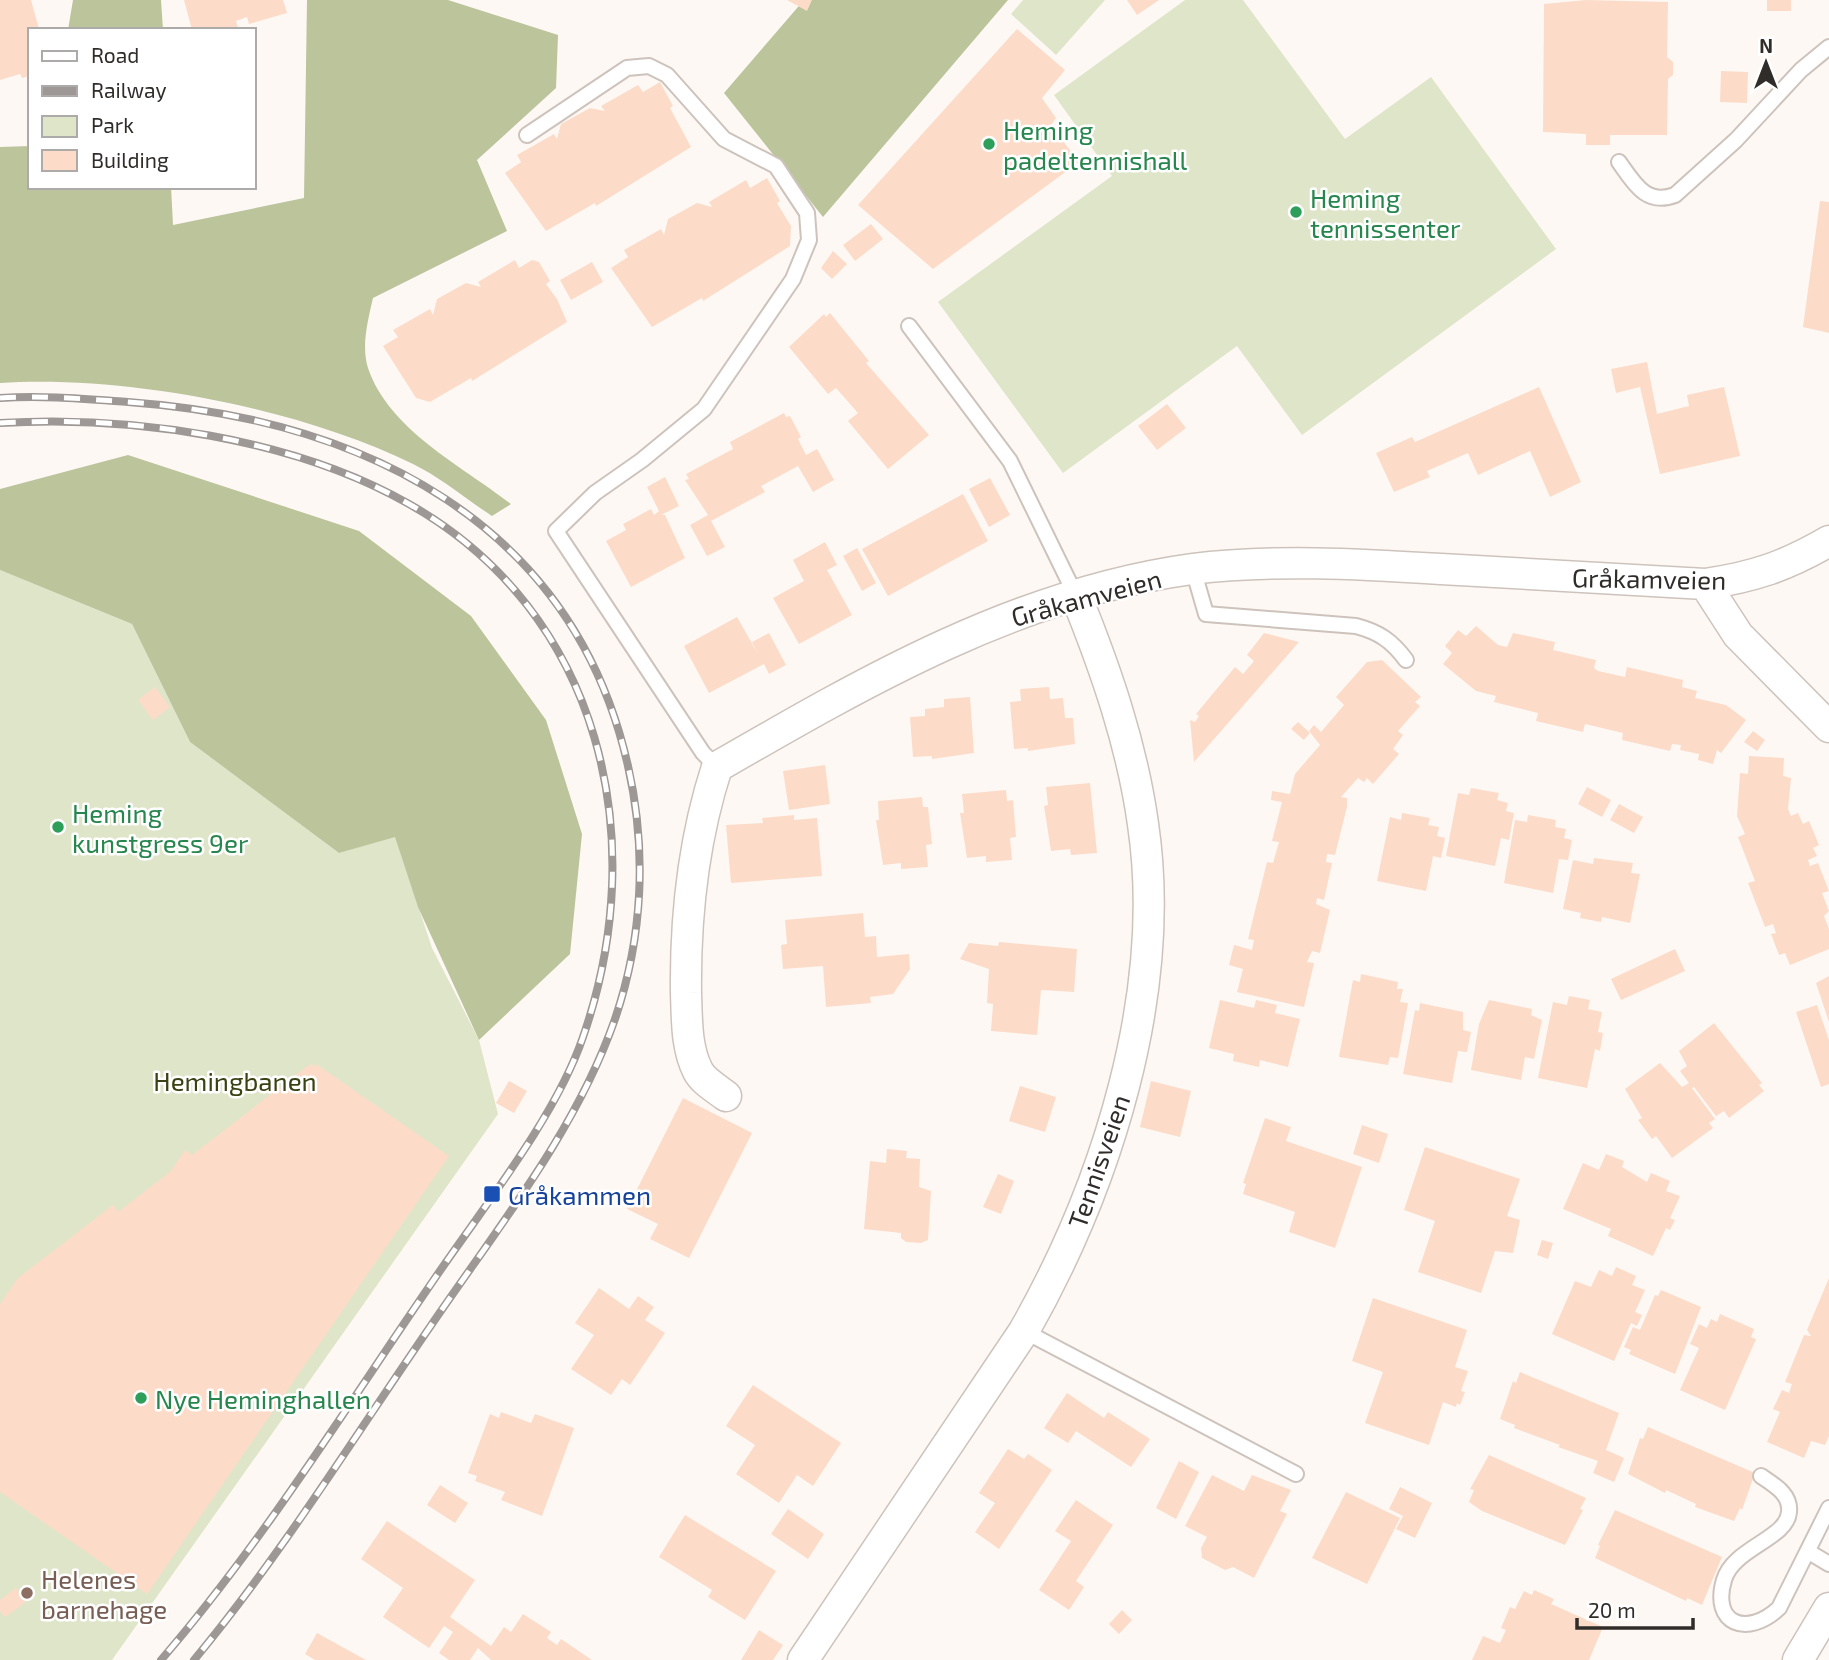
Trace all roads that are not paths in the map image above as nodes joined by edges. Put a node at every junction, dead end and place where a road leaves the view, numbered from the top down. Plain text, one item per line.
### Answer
1 (1829, 47) edge
2 (527, 135) dead end
3 (1619, 162) dead end
4 (909, 326) dead end
5 (1829, 541) edge
6 (1193, 569) junction
7 (1705, 584) junction
8 (1076, 596) junction
9 (1406, 660) dead end
10 (1829, 727) edge
11 (717, 767) junction
12 (726, 1096) dead end
13 (1024, 1331) junction
14 (1296, 1474) dead end
15 (1761, 1476) dead end
16 (1829, 1508) edge
17 (1809, 1552) junction
18 (1829, 1564) edge
19 (1829, 1608) edge
20 (803, 1660) edge
21 (1798, 1660) edge

1 - 3 lane
2 - 11 lane
4 - 8 lane
5 - 7 street, Gråkamveien
6 - 7 street, Gråkamveien
6 - 8 street, Gråkamveien
6 - 9 lane
7 - 10 street
8 - 11 street, Gråkamveien
8 - 13 street, Tennisveien
11 - 12 street
13 - 14 lane
13 - 20 street, Tennisveien
15 - 17 lane
16 - 17 lane
17 - 18 lane
19 - 21 street

